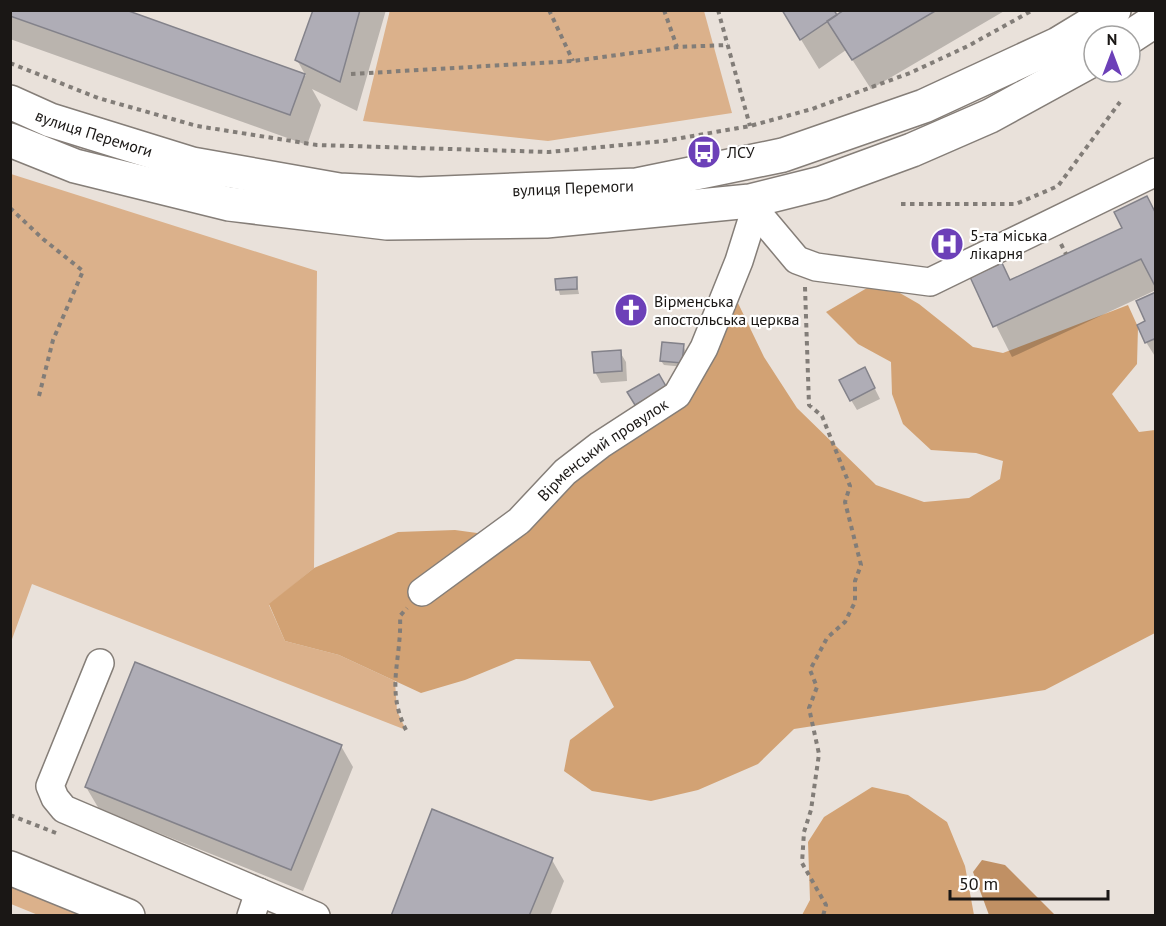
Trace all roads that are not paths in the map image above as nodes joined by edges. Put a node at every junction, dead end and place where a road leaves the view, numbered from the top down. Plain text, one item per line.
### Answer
1 (1114, 10) edge
2 (1155, 20) edge
3 (1142, 29) edge
4 (1082, 66) edge
5 (10, 102) edge
6 (10, 140) edge
7 (1155, 172) edge
8 (752, 205) junction
9 (422, 592) road end
10 (100, 663) dead end
11 (10, 868) edge
12 (255, 904) edge
13 (128, 915) edge
14 (316, 915) edge

1 - 5 main road, вулиця Перемоги
2 - 3 main road
4 - 8 main road, вулиця Перемоги
6 - 8 main road, вулиця Перемоги
7 - 8 street
8 - 9 street, Вірменський провулок
10 - 12 street
11 - 13 main road
12 - 14 street

